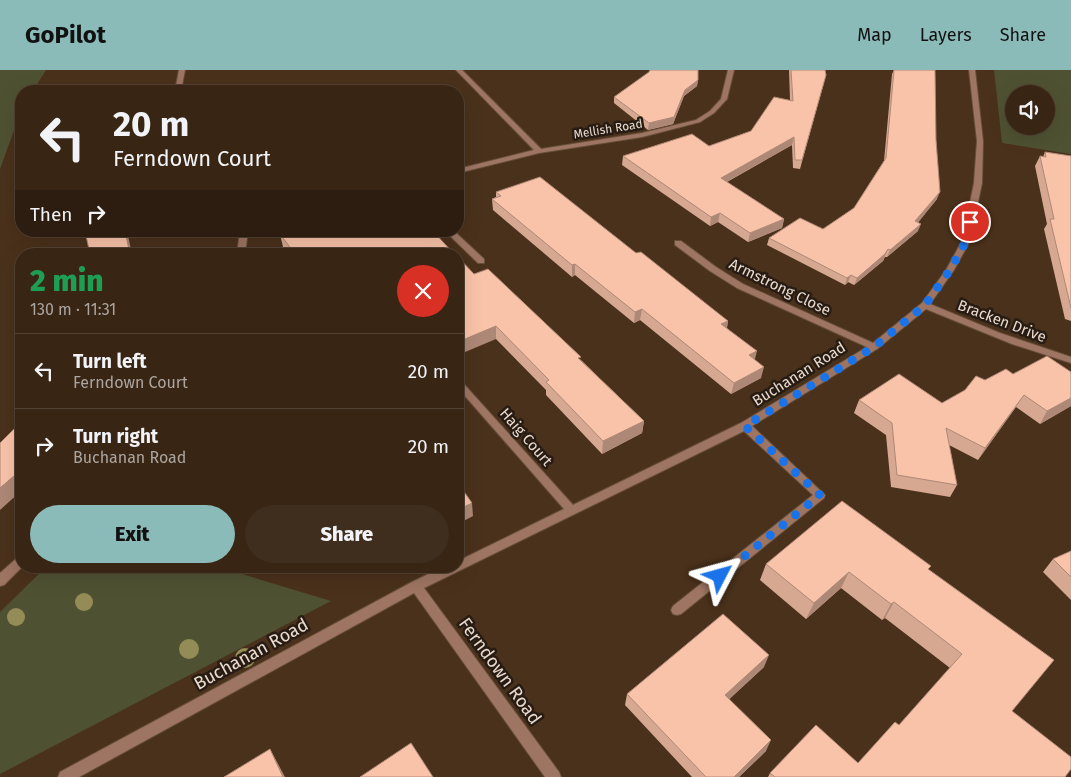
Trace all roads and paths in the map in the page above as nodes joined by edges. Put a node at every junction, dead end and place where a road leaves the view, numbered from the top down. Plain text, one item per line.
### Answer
1 (182, 70) edge
2 (459, 70) edge
3 (731, 70) edge
4 (972, 70) edge
5 (179, 85) edge
6 (539, 151) junction
7 (464, 170) edge
8 (455, 237) edge
9 (678, 243) dead end
10 (481, 261) dead end
11 (925, 305) junction
12 (874, 347) junction
13 (1071, 360) edge
14 (464, 390) edge
15 (745, 426) junction
16 (571, 510) junction
17 (464, 563) edge
18 (15, 567) edge
19 (443, 573) edge
20 (0, 581) edge
21 (416, 586) junction
22 (677, 610) dead end
23 (65, 777) edge
24 (554, 777) edge

1 - 5 street
2 - 6 street
3 - 6 street, Mellish Road
4 - 11 street, Buchanan Road
6 - 7 street, Mellish Road
8 - 10 street
9 - 12 street, Armstrong Close
11 - 12 street, Buchanan Road
11 - 13 street, Bracken Drive
12 - 15 street, Buchanan Road
14 - 16 street, Haig Court
15 - 16 street, Buchanan Road
15 - 22 street
16 - 17 street, Buchanan Road
18 - 20 street
19 - 21 street, Buchanan Road
21 - 23 street, Buchanan Road
21 - 24 street, Ferndown Road

